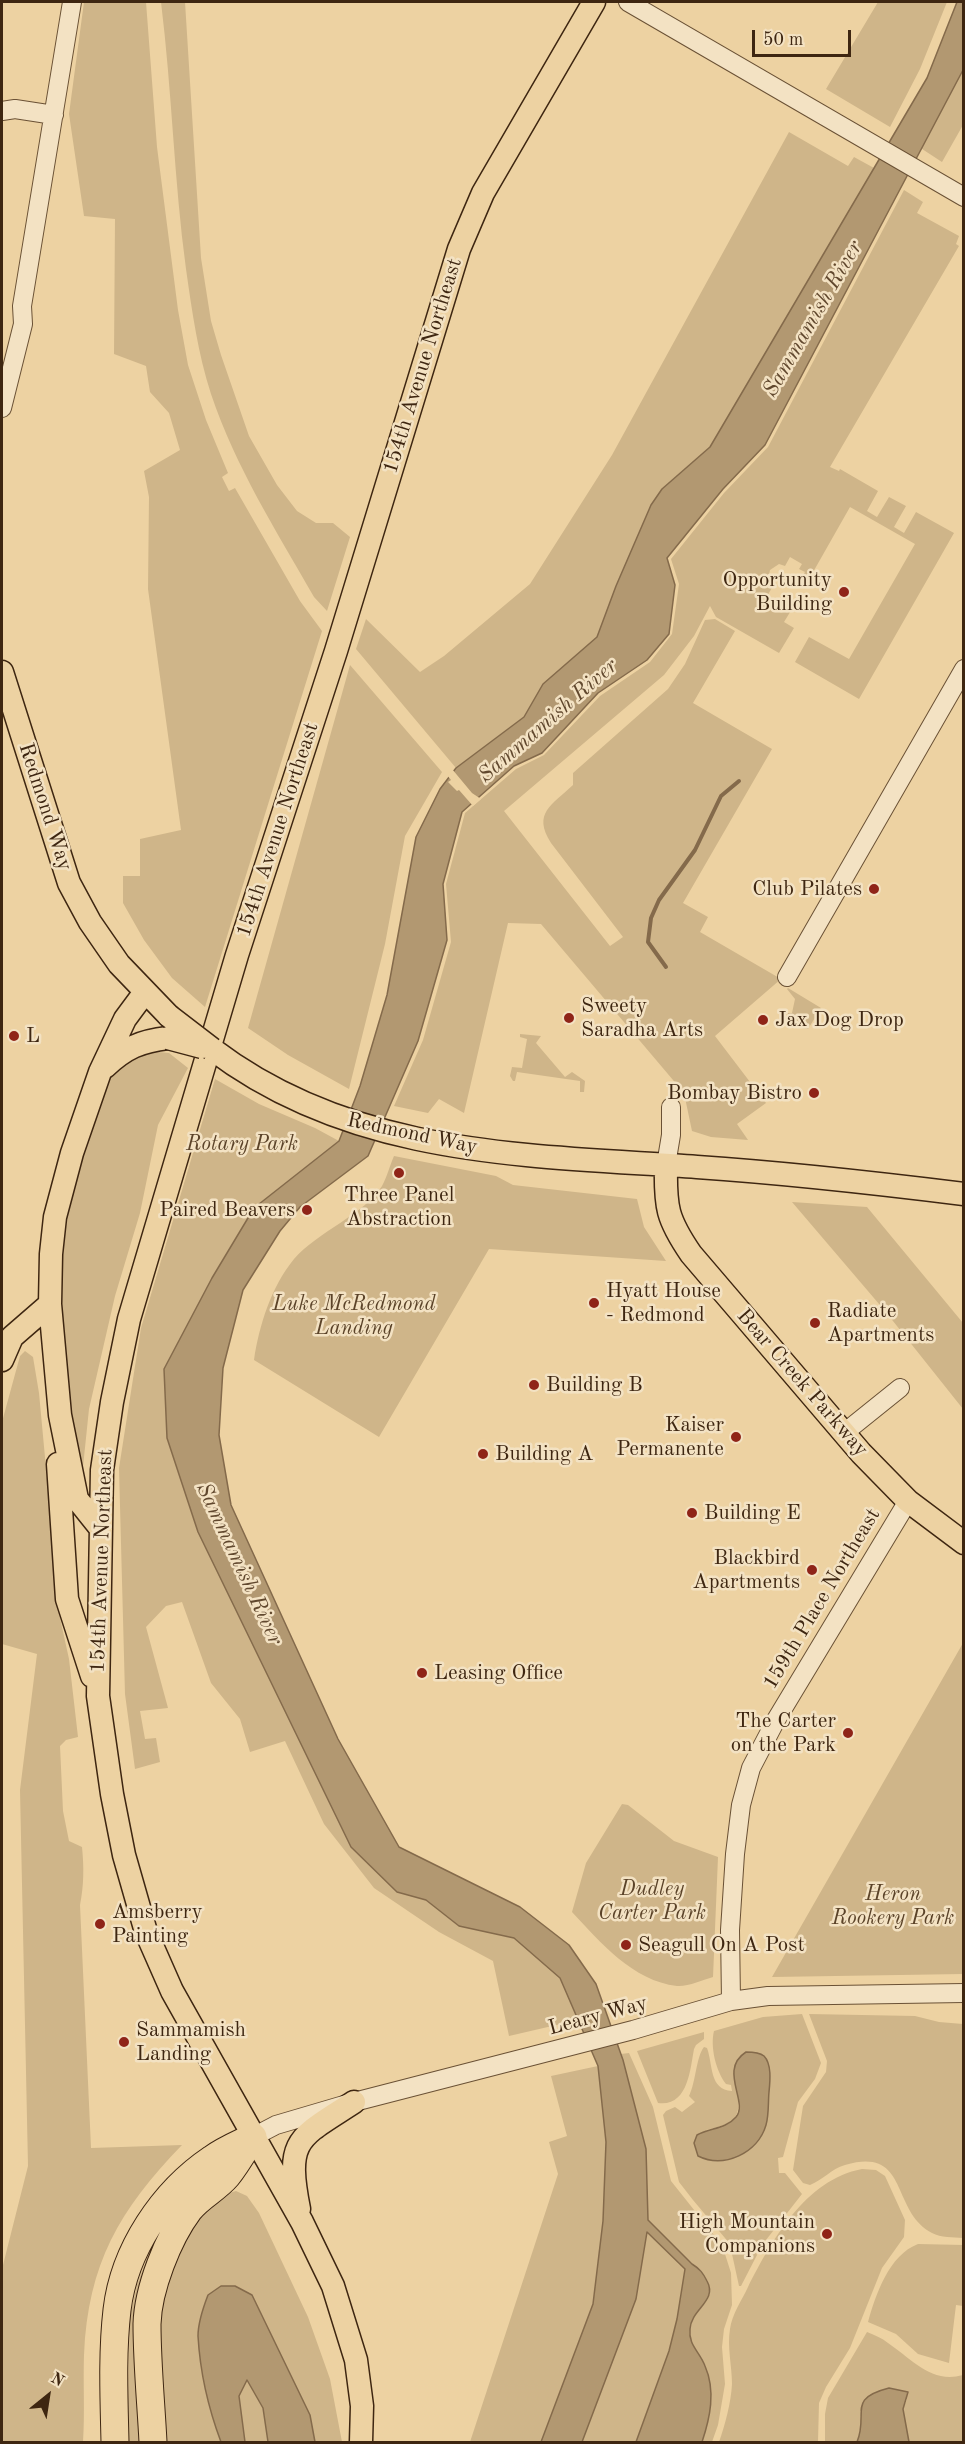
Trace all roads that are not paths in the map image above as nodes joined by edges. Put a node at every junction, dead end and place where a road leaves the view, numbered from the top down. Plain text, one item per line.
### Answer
1 (72, 2) edge
2 (594, 2) edge
3 (628, 2) edge
4 (2, 111) edge
5 (54, 115) junction
6 (959, 194) edge
7 (22, 306) junction
8 (2, 364) edge
9 (2, 408) edge
10 (2, 672) edge
11 (962, 675) edge
12 (788, 977) dead end
13 (145, 992) junction
14 (212, 1049) junction
15 (100, 1072) junction
16 (671, 1107) dead end
17 (666, 1165) junction
18 (963, 1194) edge
19 (50, 1304) junction
20 (2, 1360) edge
21 (900, 1388) dead end
22 (60, 1415) junction
23 (844, 1433) junction
24 (908, 1501) junction
25 (101, 1529) junction
26 (963, 1543) edge
27 (98, 1696) junction
28 (963, 1993) edge
29 (731, 2001) junction
30 (354, 2102) junction
31 (253, 2138) junction
32 (302, 2222) junction
33 (362, 2406) junction
34 (115, 2442) edge
35 (153, 2442) edge
36 (361, 2442) edge
37 (376, 2442) edge

1 - 5 street
2 - 25 main road, 154th Avenue Northeast
3 - 6 street
4 - 5 street
5 - 7 street
7 - 8 street
7 - 9 street
10 - 13 main road, Redmond Way
11 - 12 street
13 - 14 main road, Redmond Way, bridge
13 - 15 main road
14 - 15 main road, bridge
14 - 17 main road, Redmond Way
15 - 19 main road
16 - 17 street
17 - 18 main road, Redmond Way
17 - 23 main road, Bear Creek Parkway
19 - 20 main road
19 - 22 main road
21 - 23 street
22 - 25 main road
22 - 27 main road
23 - 24 main road, Bear Creek Parkway
24 - 26 main road, Bear Creek Parkway
24 - 29 street, 159th Place Northeast
25 - 27 main road, 154th Avenue Northeast
27 - 31 main road
28 - 29 street, Leary Way
29 - 30 street, Leary Way
30 - 31 street, Leary Way
30 - 32 main road
31 - 32 main road
31 - 34 highway
31 - 35 highway
32 - 33 main road
33 - 36 main road
33 - 37 main road

